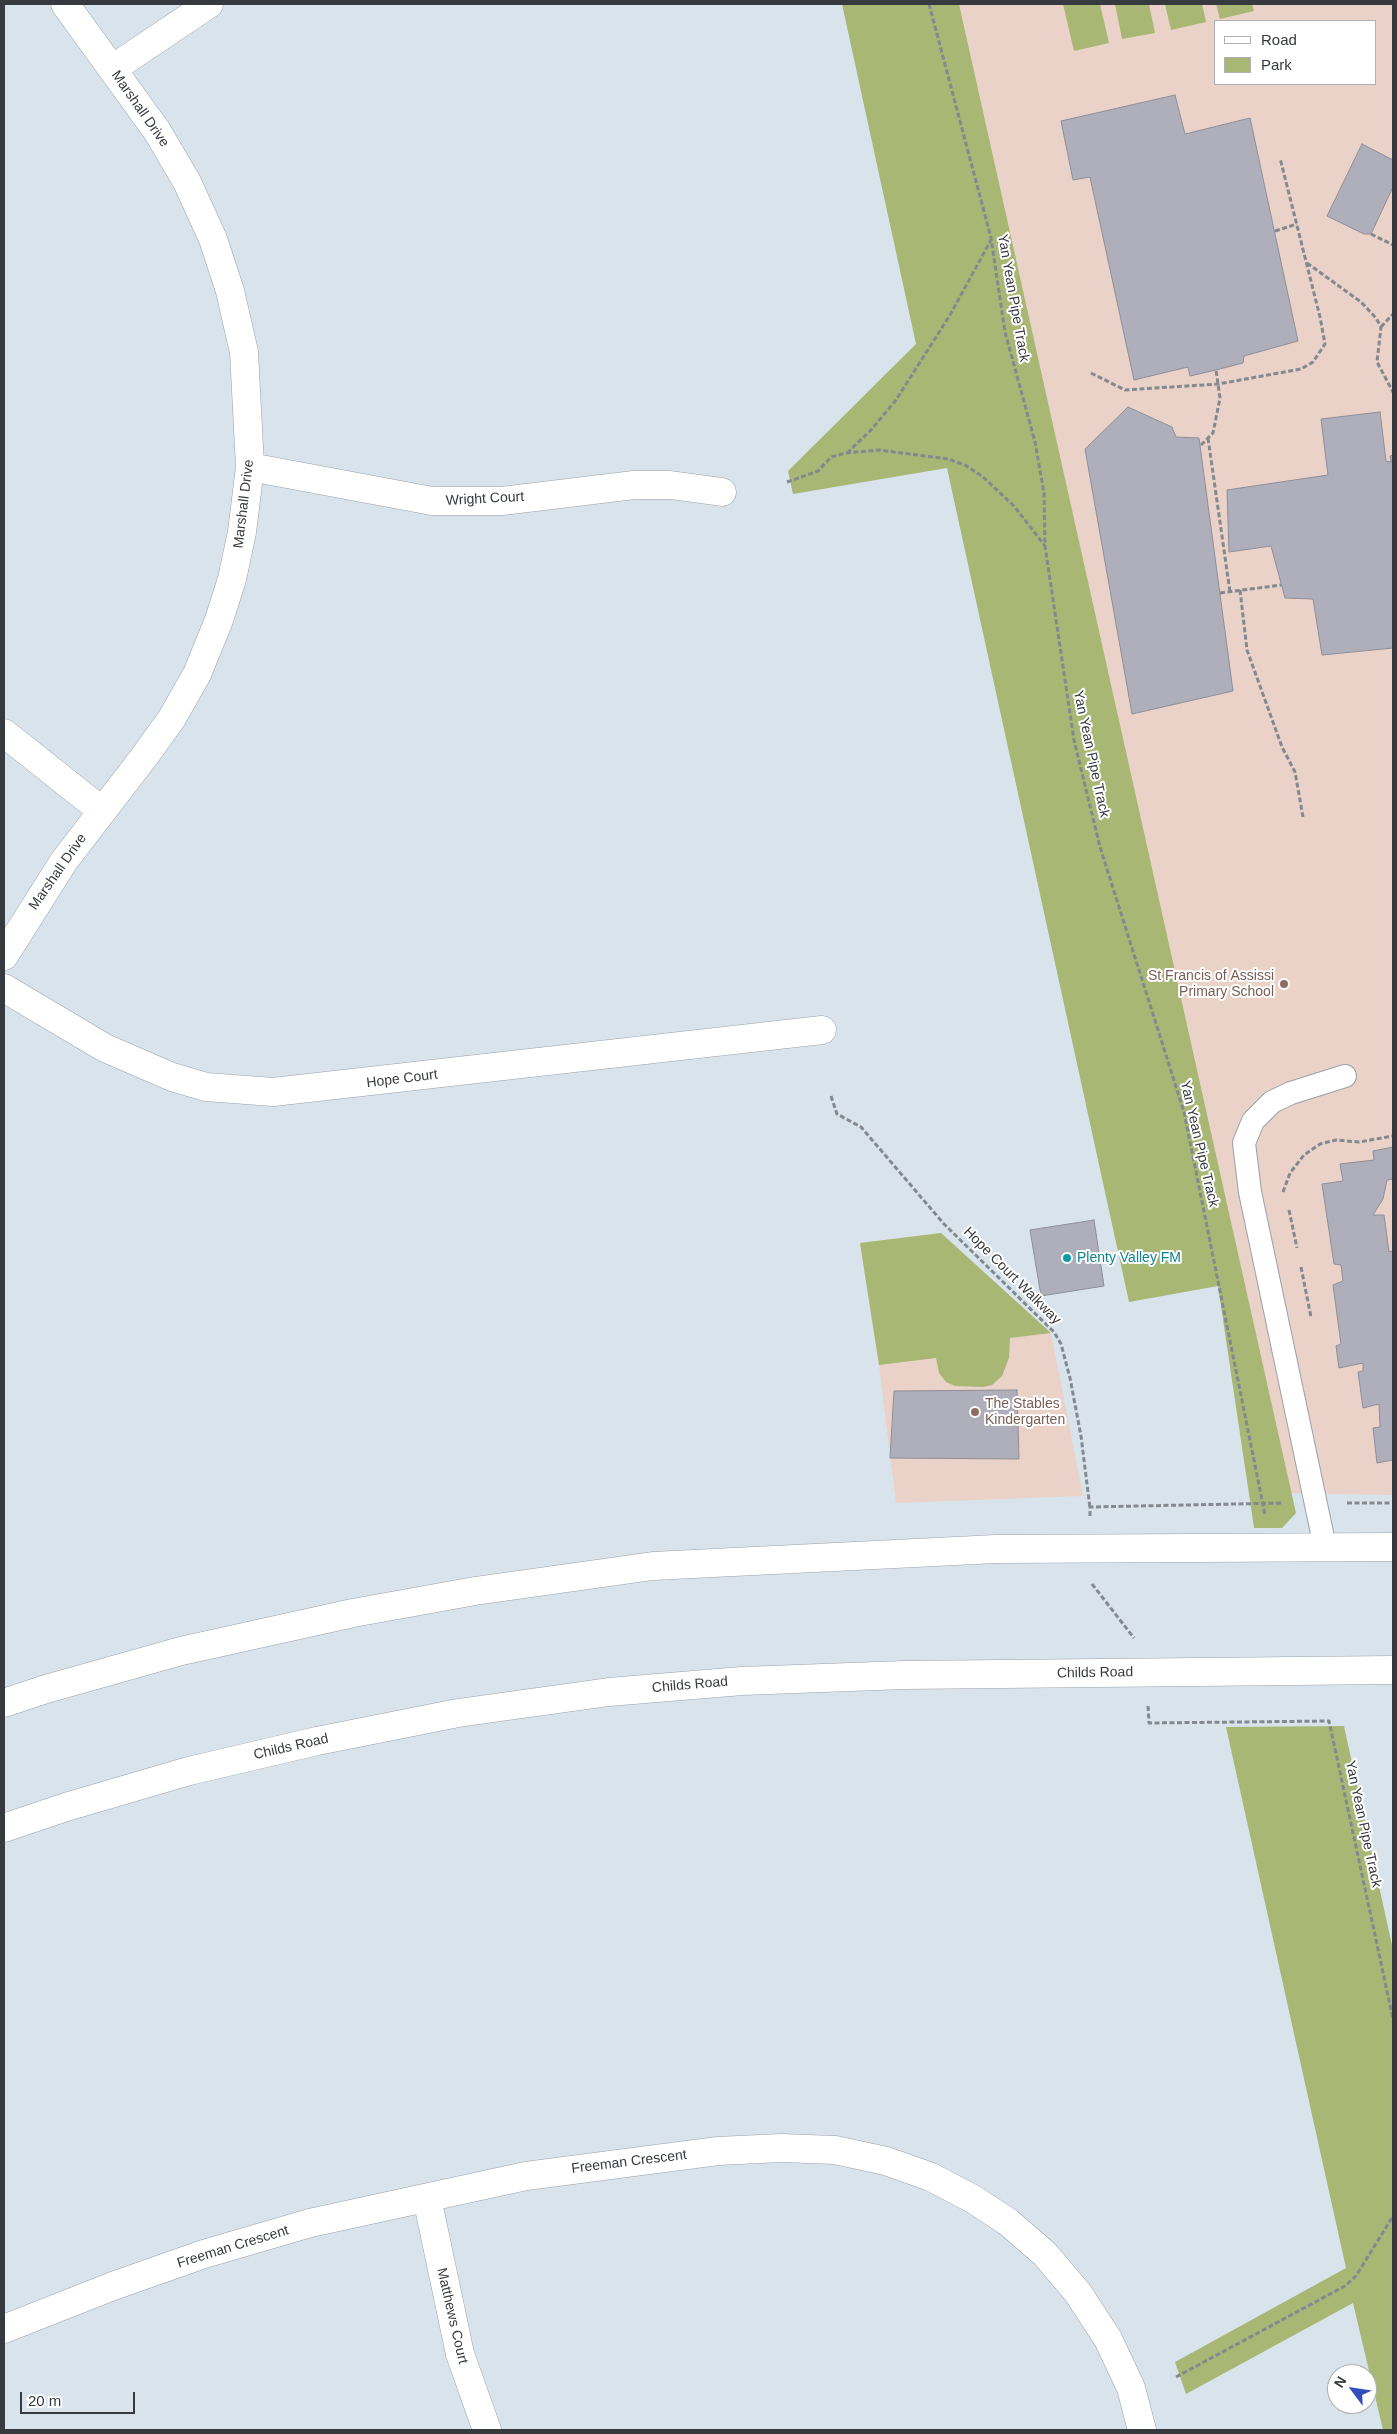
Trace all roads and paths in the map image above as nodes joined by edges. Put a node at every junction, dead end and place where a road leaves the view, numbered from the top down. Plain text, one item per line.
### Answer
1 (65, 4) edge
2 (209, 4) edge
3 (929, 4) edge
4 (112, 69) junction
5 (1280, 158) dead end
6 (1297, 224) junction
7 (1275, 231) dead end
8 (1371, 234) dead end
9 (992, 238) junction
10 (1393, 245) edge
11 (1307, 263) junction
12 (1393, 314) edge
13 (1381, 327) junction
14 (1216, 370) dead end
15 (1091, 373) dead end
16 (1218, 384) junction
17 (1393, 392) edge
18 (1208, 438) junction
19 (1201, 445) dead end
20 (846, 453) junction
21 (250, 468) junction
22 (786, 482) dead end
23 (722, 492) dead end
24 (1045, 546) junction
25 (1281, 586) dead end
26 (1240, 590) junction
27 (1230, 592) junction
28 (1220, 593) dead end
29 (4, 733) edge
30 (102, 810) junction
31 (1302, 817) dead end
32 (4, 956) edge
33 (4, 988) edge
34 (822, 1030) dead end
35 (1345, 1076) dead end
36 (830, 1096) dead end
37 (1393, 1136) edge
38 (1286, 1200) dead end
39 (1288, 1207) dead end
40 (1297, 1252) dead end
41 (1090, 1507) junction
42 (1325, 1547) junction
43 (1393, 1547) edge
44 (1090, 1548) junction
45 (1393, 1670) edge
46 (1145, 1672) junction
47 (4, 1703) edge
48 (1329, 1721) joint
49 (4, 1828) edge
50 (1393, 2019) edge
51 (426, 2198) junction
52 (1393, 2216) edge
53 (4, 2328) edge
54 (1176, 2377) dead end
55 (487, 2430) edge
56 (1142, 2430) edge

1 - 4 street, Marshall Drive
2 - 4 street
3 - 9 path, Yan Yean Pipe Track
4 - 21 street, Marshall Drive
5 - 6 path
6 - 7 path
6 - 11 path
8 - 10 path
9 - 20 path
9 - 24 path, Yan Yean Pipe Track
11 - 13 path
11 - 16 path
12 - 13 path
13 - 17 path
14 - 16 path
15 - 16 path
16 - 18 path
18 - 19 path
18 - 27 path
20 - 22 path
20 - 24 path
21 - 23 street, Wright Court
21 - 30 street, Marshall Drive
24 - 41 path, Yan Yean Pipe Track
25 - 26 path
26 - 27 path
26 - 31 path
27 - 28 path
29 - 30 street
30 - 32 street, Marshall Drive
33 - 34 street, Hope Court
35 - 42 lane
36 - 41 path, Hope Court Walkway
37 - 38 path
39 - 40 path
41 - 44 path, Hope Court Walkway
42 - 43 street
42 - 44 street
44 - 46 path, Hope Court Walkway
44 - 47 street
45 - 46 street, Childs Road
46 - 48 path, Hope Court Walkway
46 - 49 street, Childs Road
48 - 50 path, Yan Yean Pipe Track
51 - 53 street, Freeman Crescent
51 - 55 street, Matthews Court
51 - 56 street, Freeman Crescent
52 - 54 path

